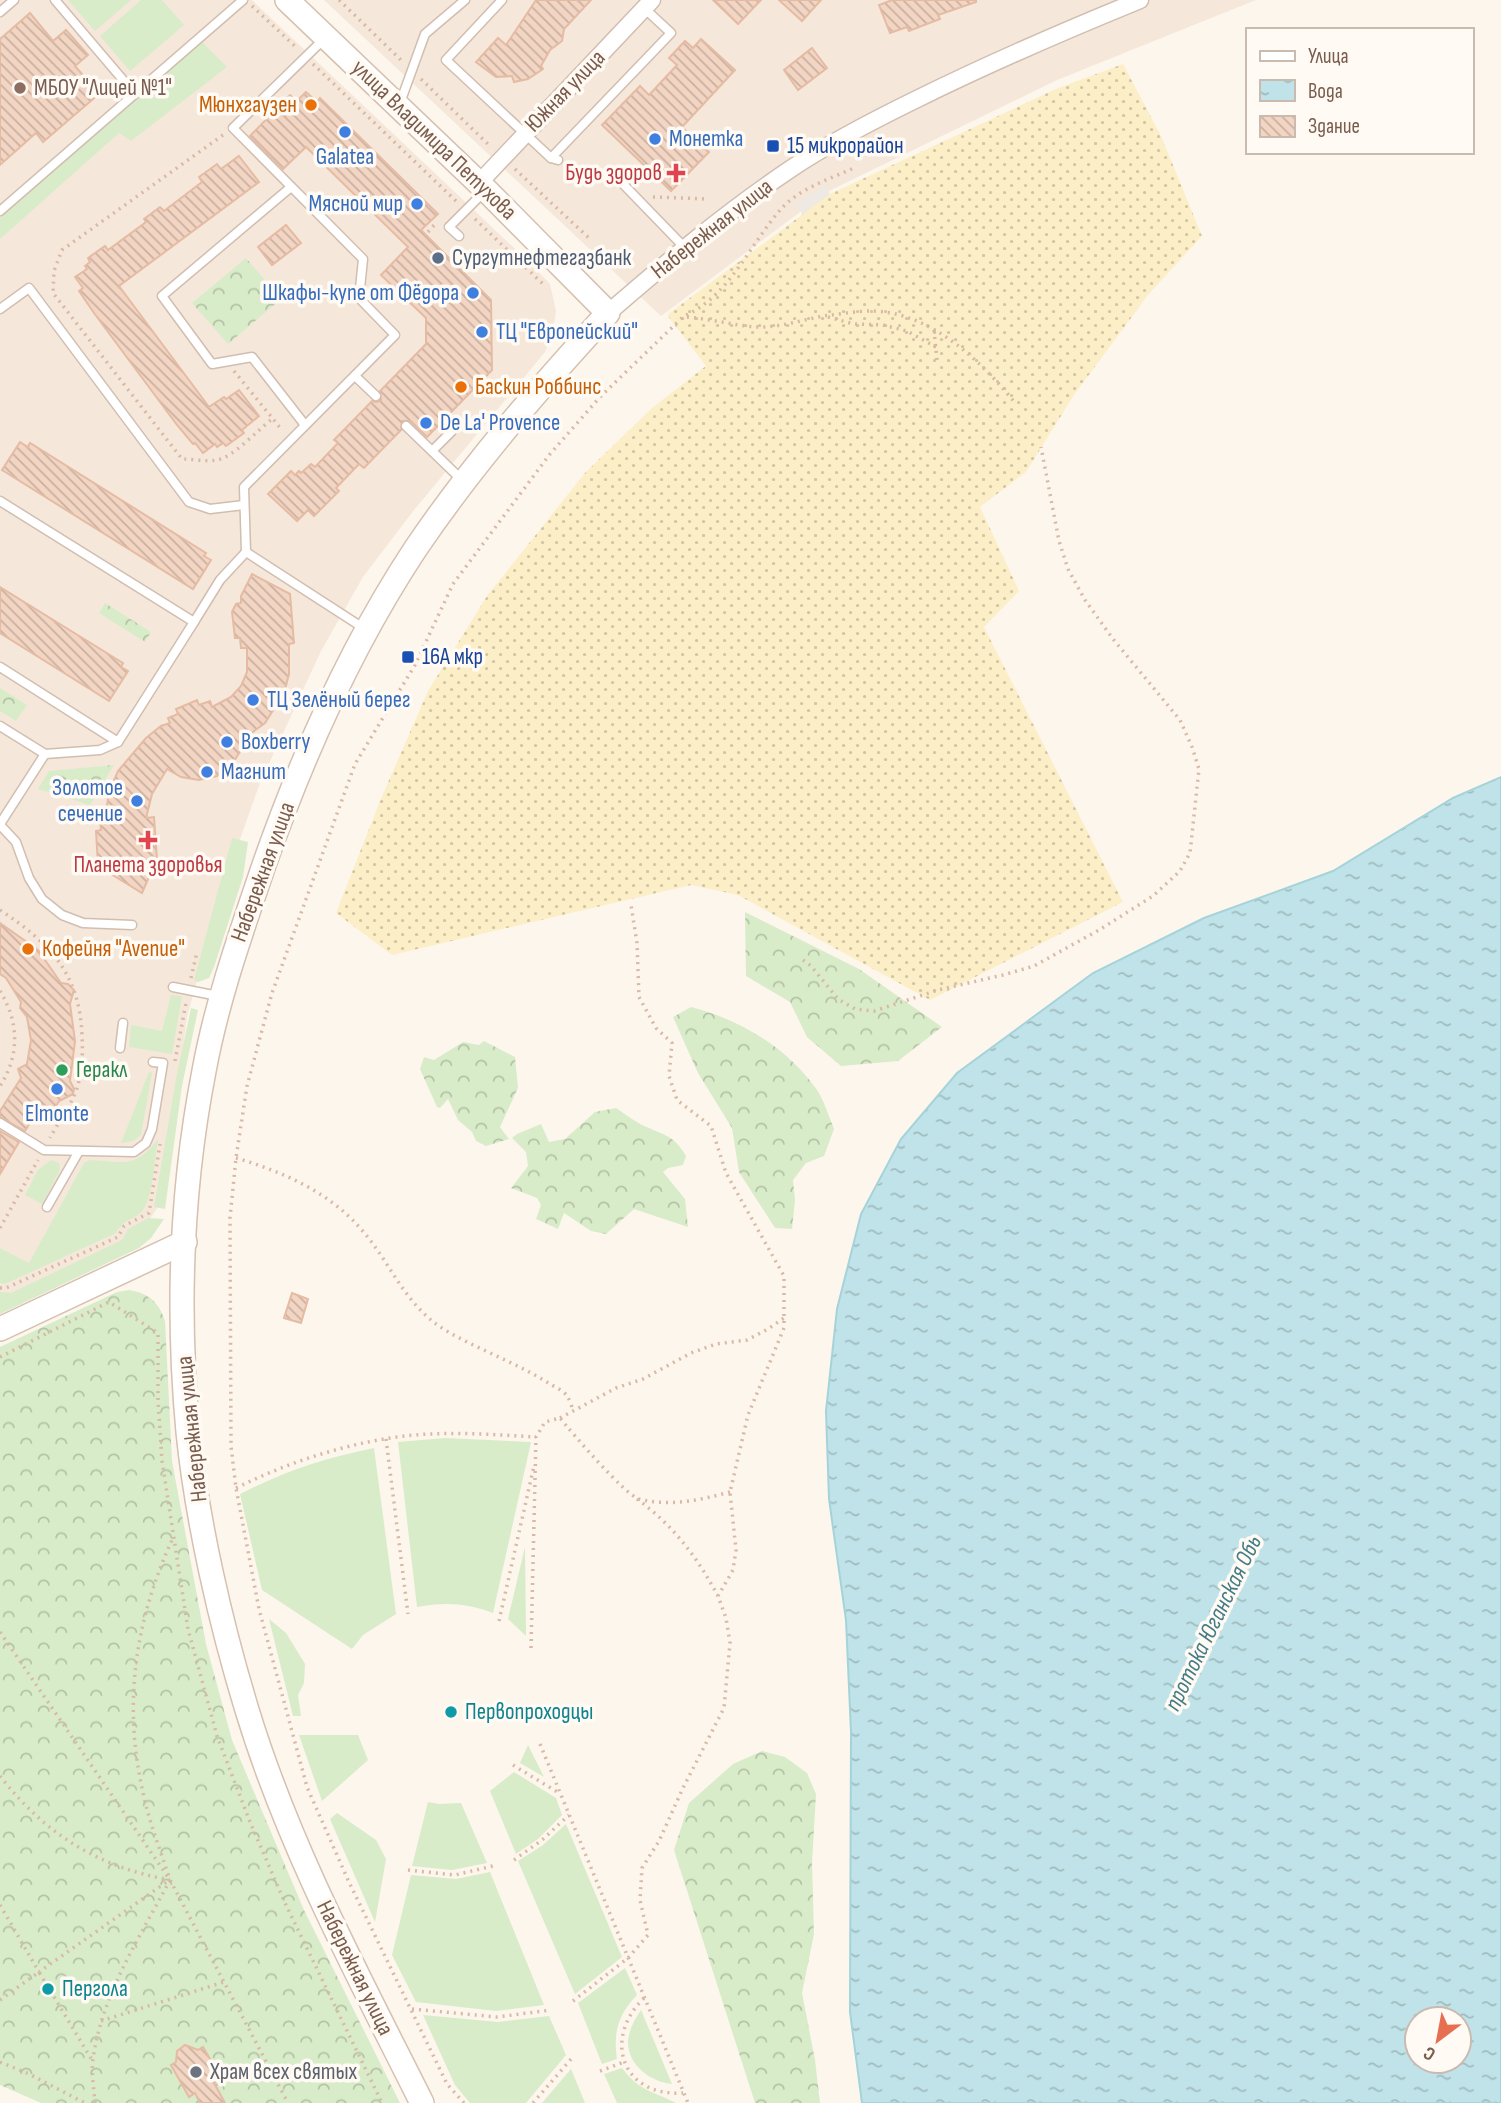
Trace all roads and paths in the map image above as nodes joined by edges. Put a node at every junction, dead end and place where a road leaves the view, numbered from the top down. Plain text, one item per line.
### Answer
1 (13, 0) edge
2 (55, 0) edge
3 (244, 0) edge
4 (287, 0) edge
5 (339, 0) edge
6 (465, 0) edge
7 (502, 0) edge
8 (1140, 0) edge
9 (648, 4) edge
10 (0, 12) edge
11 (326, 37) junction
12 (306, 57) junction
13 (412, 70) junction
14 (135, 94) junction
15 (399, 106) junction
16 (233, 128) junction
17 (524, 133) junction
18 (502, 158) junction
19 (856, 167) dead end
20 (624, 185) dead end
21 (482, 186) junction
22 (291, 187) junction
23 (635, 196) junction
24 (707, 198) dead end
25 (466, 210) junction
26 (0, 211) edge
27 (458, 236) dead end
28 (590, 239) dead end
29 (685, 248) junction
30 (542, 284) dead end
31 (0, 309) edge
32 (608, 313) junction
33 (684, 316) junction
34 (824, 316) junction
35 (933, 330) junction
36 (936, 347) junction
37 (937, 360) dead end
38 (227, 362) junction
39 (355, 376) junction
40 (376, 396) dead end
41 (1016, 404) dead end
42 (272, 419) junction
43 (305, 425) junction
44 (407, 426) dead end
45 (452, 431) dead end
46 (291, 439) junction
47 (1041, 447) dead end
48 (432, 451) junction
49 (464, 482) junction
50 (0, 501) edge
51 (244, 505) junction
52 (246, 552) junction
53 (194, 621) junction
54 (366, 630) junction
55 (0, 667) edge
56 (0, 726) edge
57 (118, 741) junction
58 (45, 754) junction
59 (0, 825) edge
60 (631, 905) dead end
61 (0, 910) edge
62 (132, 925) dead end
63 (803, 960) dead end
64 (173, 986) dead end
65 (0, 991) edge
66 (221, 996) junction
67 (6, 1002) junction
68 (0, 1007) edge
69 (123, 1023) dead end
70 (120, 1048) dead end
71 (153, 1062) dead end
72 (2, 1078) edge
73 (0, 1086) edge
74 (0, 1123) edge
75 (44, 1150) junction
76 (79, 1151) junction
77 (236, 1158) junction
78 (47, 1207) dead end
79 (149, 1213) dead end
80 (0, 1228) edge
81 (185, 1242) junction
82 (0, 1287) edge
83 (784, 1318) junction
84 (0, 1329) edge
85 (0, 1357) edge
86 (573, 1411) junction
87 (560, 1418) junction
88 (536, 1437) junction
89 (386, 1438) junction
90 (536, 1457) junction
91 (236, 1488) junction
92 (730, 1492) junction
93 (636, 1499) junction
94 (174, 1536) junction
95 (718, 1595) junction
96 (408, 1614) dead end
97 (499, 1621) dead end
98 (0, 1632) edge
99 (531, 1648) dead end
100 (540, 1744) dead end
101 (513, 1765) dead end
102 (0, 1776) edge
103 (559, 1793) junction
104 (569, 1815) junction
105 (514, 1860) dead end
106 (493, 1866) dead end
107 (408, 1870) dead end
108 (170, 1880) junction
109 (0, 1905) edge
110 (628, 1958) junction
111 (40, 1972) junction
112 (225, 1982) junction
113 (644, 1998) junction
114 (0, 2000) edge
115 (573, 2001) dead end
116 (412, 2009) junction
117 (551, 2010) dead end
118 (101, 2021) junction
119 (572, 2059) dead end
120 (0, 2062) edge
121 (93, 2062) junction
122 (624, 2062) junction
123 (600, 2071) dead end
124 (683, 2093) junction
125 (85, 2103) edge
126 (95, 2103) edge
127 (288, 2103) edge
128 (382, 2103) edge
129 (422, 2103) edge
130 (464, 2103) edge
131 (533, 2103) edge
132 (688, 2103) edge

1 - 10 lane
2 - 14 lane
3 - 12 path
3 - 14 lane
4 - 11 main road, улица Владимира Петухова
5 - 13 path
6 - 13 lane
7 - 17 lane
8 - 29 street, Набережная улица
9 - 17 street, Южная улица
9 - 17 lane
11 - 12 lane
11 - 15 main road, улица Владимира Петухова
12 - 16 lane
12 - 25 path
13 - 15 lane
13 - 18 path
14 - 26 lane
15 - 21 main road, улица Владимира Петухова
16 - 22 lane
16 - 42 path
17 - 18 street, Южная улица
18 - 21 street, Южная улица
18 - 28 path
19 - 33 path
20 - 23 lane
21 - 25 lane
21 - 32 main road, улица Владимира Петухова
22 - 38 lane
22 - 39 lane
23 - 24 path
23 - 29 lane
25 - 27 lane
25 - 30 path
29 - 32 street, Набережная улица
31 - 51 lane
32 - 49 main road, Набережная улица
33 - 34 path
33 - 77 path
34 - 35 path
34 - 36 path
35 - 36 path
35 - 41 path
36 - 37 path
38 - 42 path
38 - 43 lane
39 - 40 lane
39 - 43 lane
42 - 46 path
43 - 46 lane
44 - 48 lane
45 - 48 lane
46 - 51 lane
47 - 63 path
48 - 49 lane
49 - 54 main road, Набережная улица
50 - 53 lane
51 - 52 lane
52 - 53 lane
52 - 54 lane
53 - 57 lane
54 - 66 main road, Набережная улица
55 - 57 lane
56 - 58 lane
57 - 58 lane
58 - 59 lane
59 - 62 lane
60 - 83 path
61 - 75 path
64 - 66 lane
65 - 67 path
66 - 81 main road, Набережная улица
67 - 68 path
67 - 72 path
69 - 70 lane
71 - 76 lane
72 - 73 path
74 - 75 lane
75 - 76 lane
75 - 80 path
76 - 78 lane
77 - 86 path
77 - 91 path
79 - 82 path
81 - 84 main road
81 - 129 main road, Набережная улица
83 - 86 path
83 - 92 path
85 - 94 path
86 - 87 path
87 - 88 path
87 - 93 path
88 - 89 path
88 - 90 path
89 - 91 path
89 - 96 path
90 - 97 path
90 - 99 path
91 - 116 path
92 - 93 path
92 - 95 path
93 - 95 path
94 - 108 path
94 - 128 path
95 - 110 path
98 - 108 path
100 - 103 path
101 - 103 path
102 - 108 path
103 - 104 path
104 - 105 path
104 - 110 path
106 - 107 path
108 - 111 path
108 - 112 path
108 - 118 path
109 - 111 path
110 - 113 path
110 - 115 path
111 - 114 path
111 - 121 path
112 - 118 path
112 - 127 path
113 - 122 path
113 - 124 path
116 - 117 path
116 - 130 path
118 - 121 path
119 - 131 path
120 - 125 path
121 - 126 path
122 - 123 path
122 - 124 path
124 - 132 path

